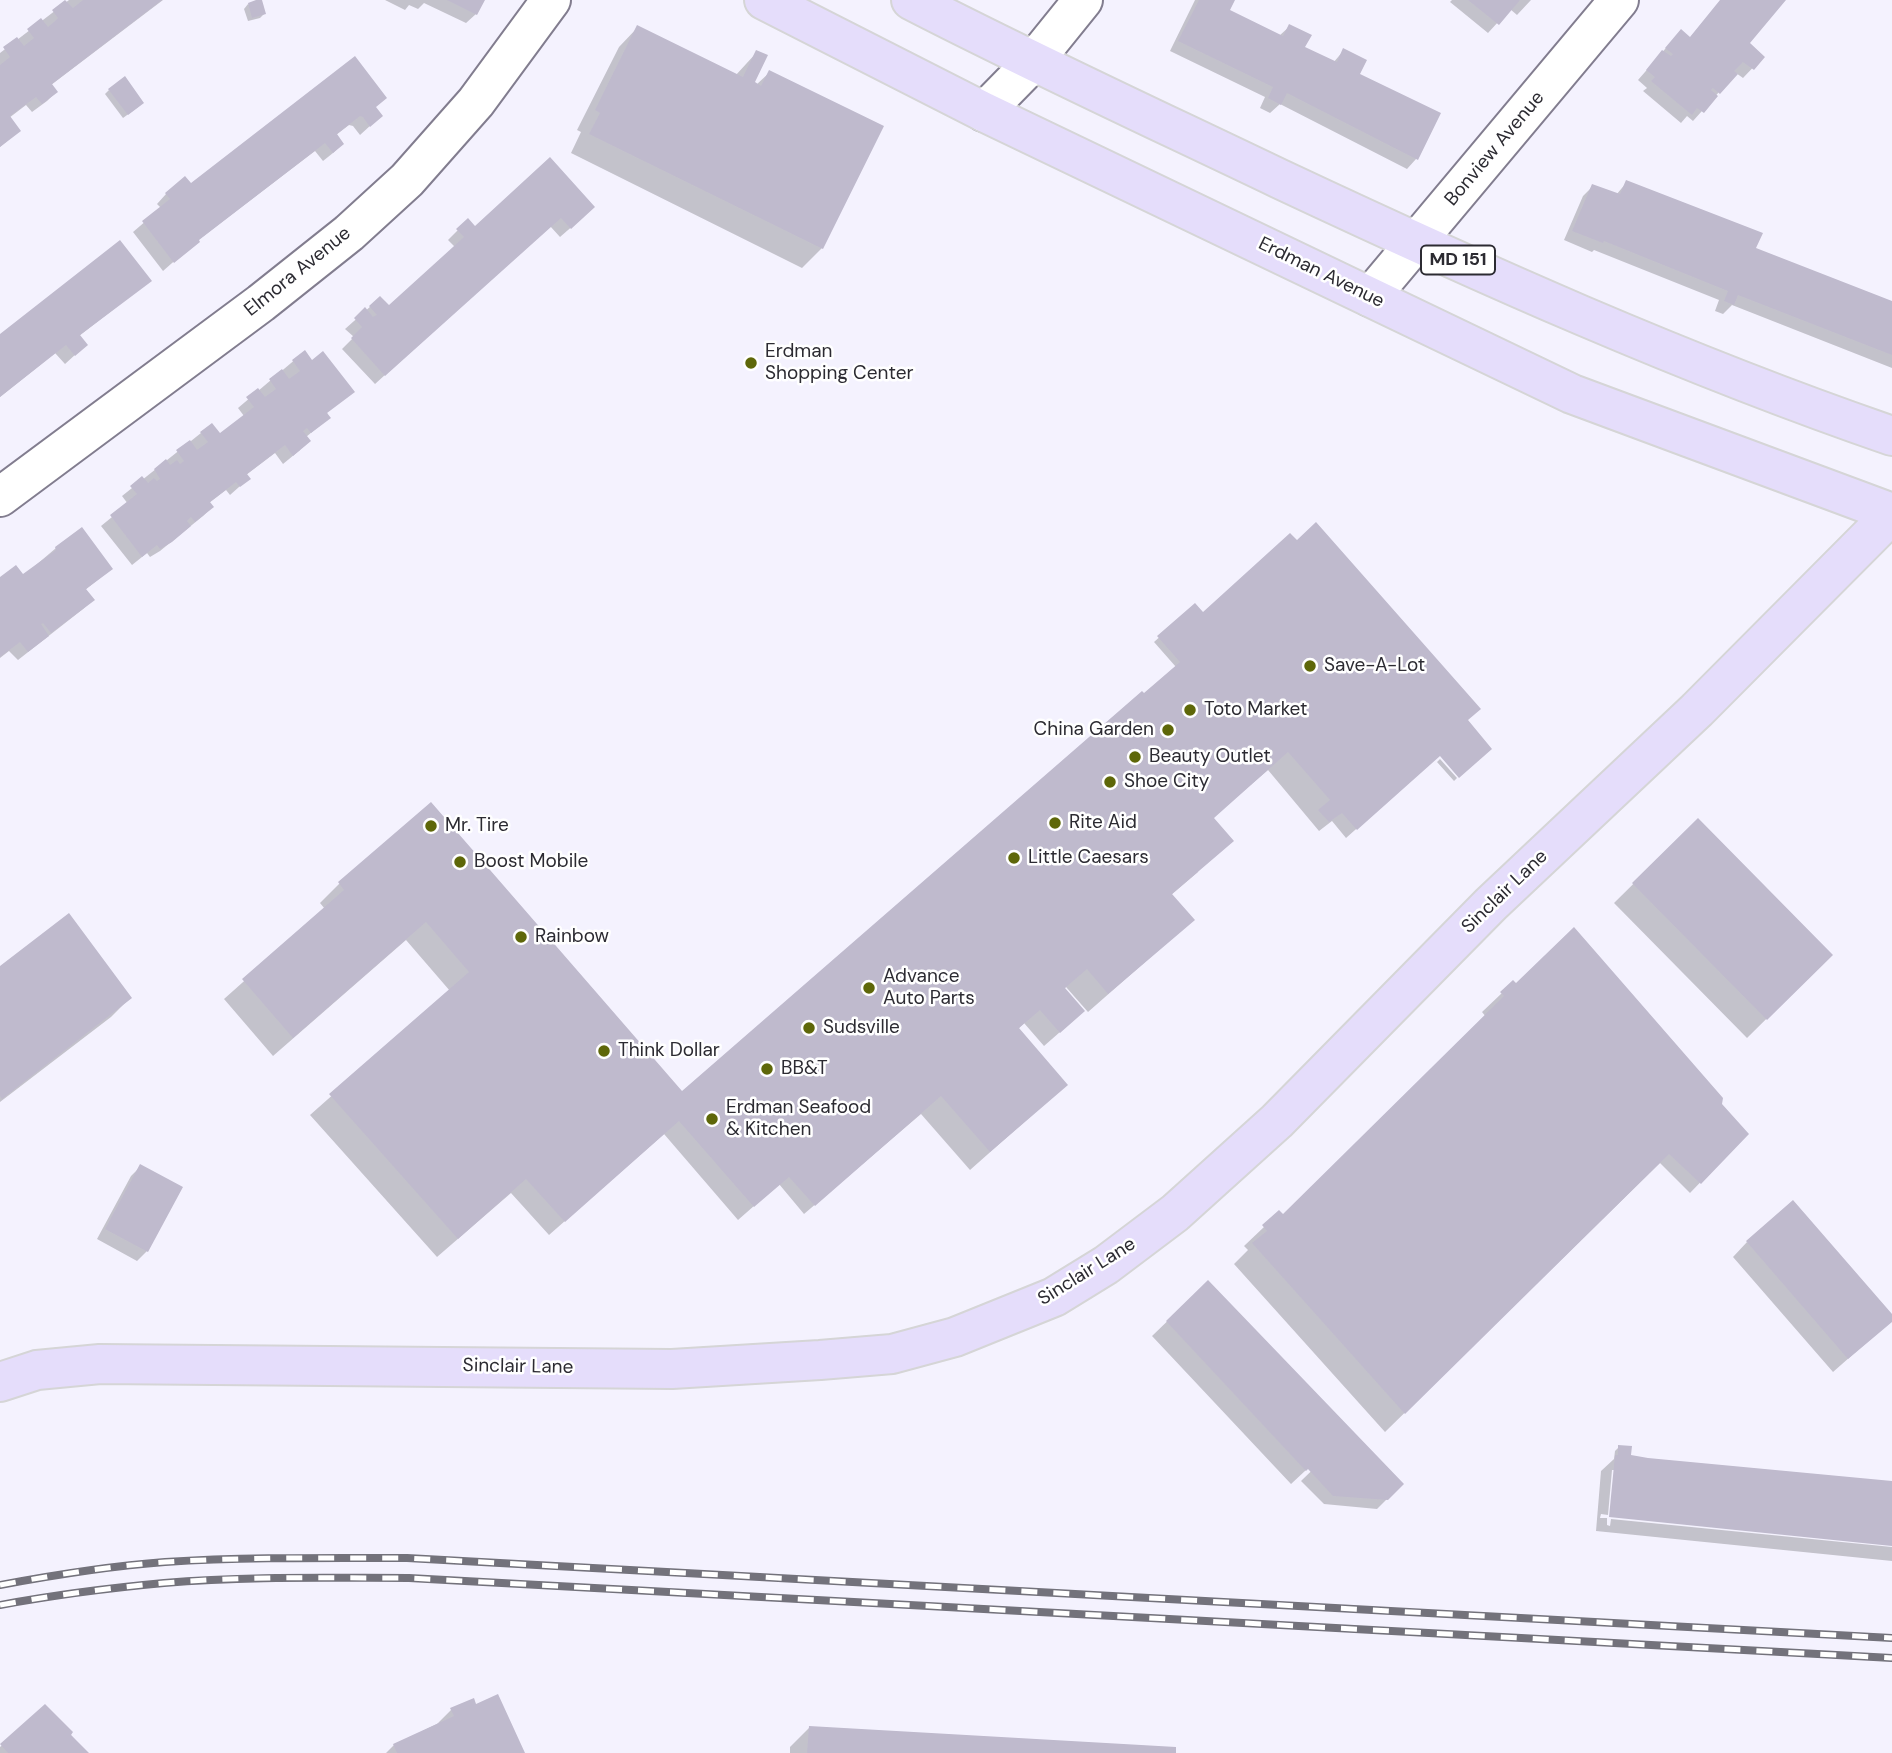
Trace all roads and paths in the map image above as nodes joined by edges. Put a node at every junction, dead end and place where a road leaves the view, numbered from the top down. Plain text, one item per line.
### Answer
1 (551, 0) edge
2 (764, 0) edge
3 (911, 0) edge
4 (1083, 0) edge
5 (1619, 0) edge
6 (1033, 62) junction
7 (984, 112) junction
8 (1414, 242) junction
9 (1370, 297) junction
10 (1892, 436) edge
11 (0, 498) edge
12 (1892, 514) edge
13 (0, 1382) edge

1 - 11 street, Elmora Avenue
2 - 7 main road, Erdman Avenue
3 - 6 main road, MD 151
4 - 6 street
5 - 8 street, Bonview Avenue
6 - 7 street
6 - 8 main road, MD 151
7 - 9 main road, Erdman Avenue
8 - 9 street, Bonview Avenue
8 - 10 main road, MD 151
9 - 12 main road, Erdman Avenue
12 - 13 main road, Sinclair Lane

